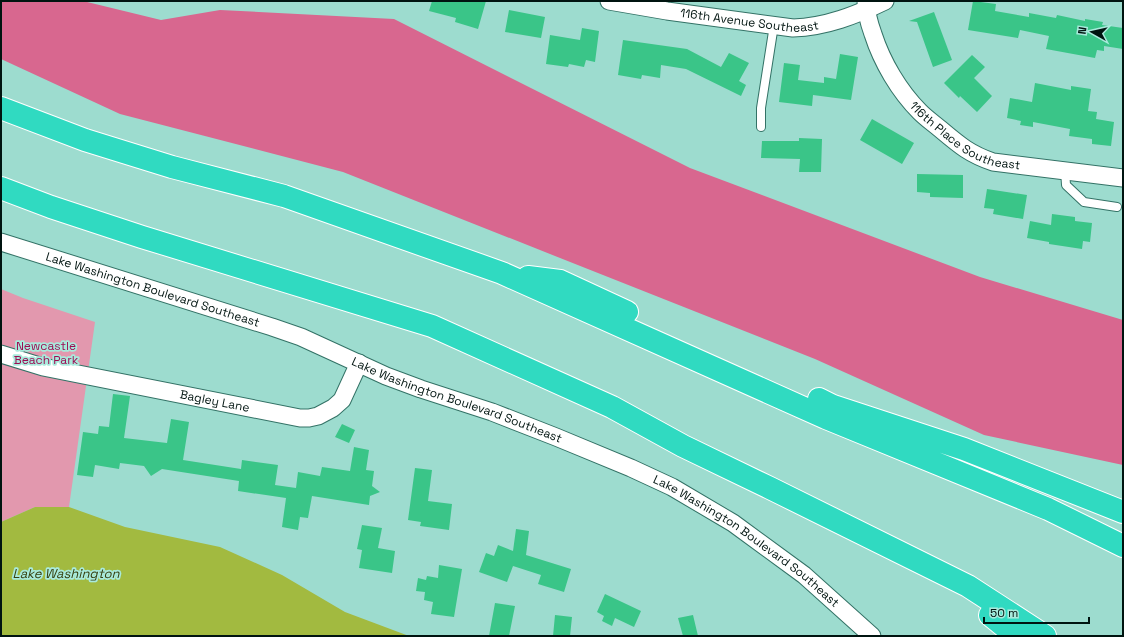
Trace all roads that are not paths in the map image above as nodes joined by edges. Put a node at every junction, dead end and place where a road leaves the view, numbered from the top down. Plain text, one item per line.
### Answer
1 (609, 1) edge
2 (885, 1) edge
3 (668, 6) edge
4 (866, 6) edge
5 (774, 25) junction
6 (1, 108) edge
7 (761, 126) dead end
8 (1065, 170) junction
9 (1123, 178) edge
10 (1, 188) edge
11 (1117, 207) dead end
12 (1, 242) edge
13 (502, 273) junction
14 (1, 354) edge
15 (358, 363) junction
16 (1123, 512) edge
17 (1123, 546) edge
18 (968, 586) junction
19 (872, 636) edge
20 (1016, 636) edge
21 (1045, 636) edge

1 - 3 street, 116th Avenue Southeast
2 - 4 street, 116th Avenue Southeast
3 - 5 street, 116th Avenue Southeast
4 - 5 street, 116th Avenue Southeast
4 - 8 street, 116th Place Southeast
5 - 7 lane
6 - 13 highway
8 - 9 street, 116th Place Southeast
8 - 11 lane
10 - 18 highway
12 - 15 street, Lake Washington Boulevard Southeast
13 - 16 highway
13 - 17 highway
14 - 15 street, Bagley Lane
15 - 19 street, Lake Washington Boulevard Southeast
18 - 20 highway
18 - 21 highway

